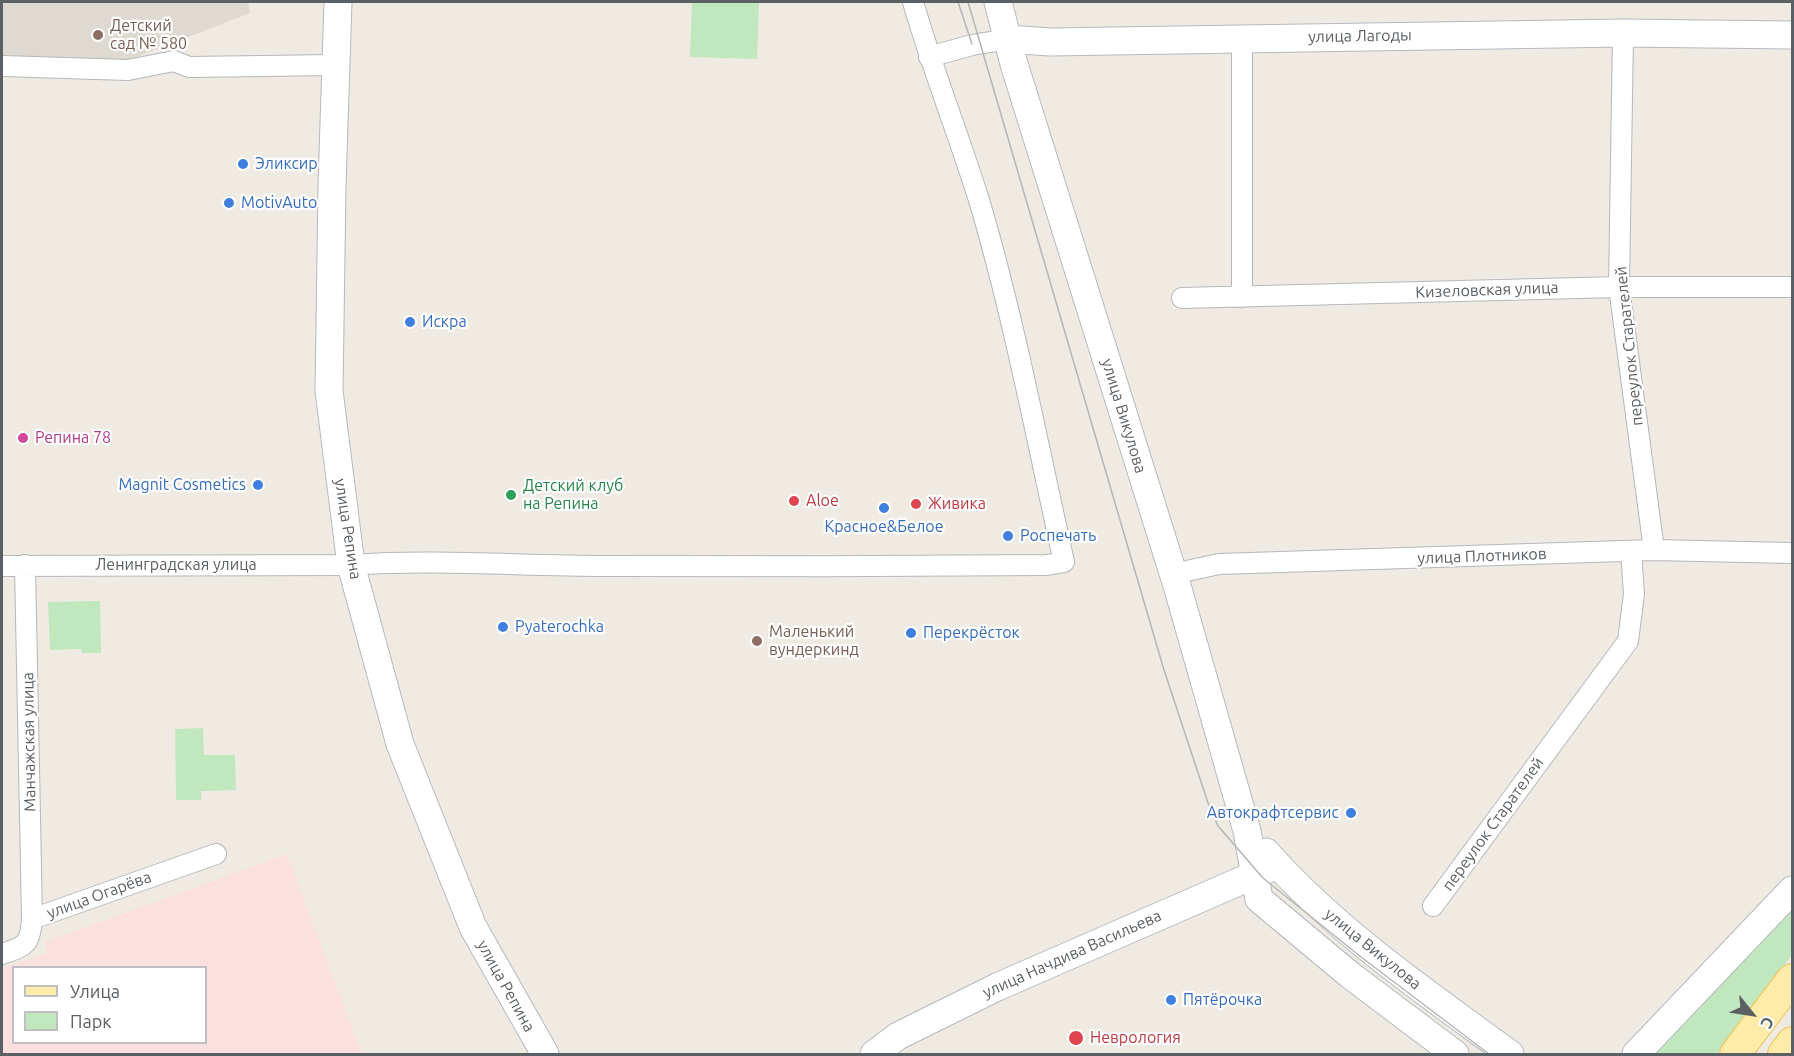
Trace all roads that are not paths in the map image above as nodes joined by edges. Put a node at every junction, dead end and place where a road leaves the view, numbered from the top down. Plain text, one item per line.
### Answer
1 (338, 2) edge
2 (913, 2) edge
3 (998, 2) edge
4 (1623, 33) junction
5 (1792, 35) edge
6 (1242, 38) junction
7 (1008, 39) junction
8 (929, 57) junction
9 (334, 65) junction
10 (2, 66) edge
11 (1619, 287) junction
12 (1792, 287) edge
13 (1182, 297) dead end
14 (1242, 297) junction
15 (1654, 550) junction
16 (1631, 551) junction
17 (1792, 553) edge
18 (25, 565) junction
19 (351, 565) junction
20 (2, 566) edge
21 (1173, 574) junction
22 (216, 854) dead end
23 (1266, 870) junction
24 (1792, 890) edge
25 (1433, 906) dead end
26 (32, 919) junction
27 (2, 954) edge
28 (1792, 979) edge
29 (1792, 1042) edge
30 (545, 1054) edge
31 (874, 1054) edge
32 (1455, 1054) edge
33 (1509, 1054) edge
34 (1635, 1054) edge
35 (1735, 1054) edge
36 (1783, 1054) edge

1 - 9 street, улица Репина
2 - 8 street
3 - 7 street, улица Викулова
4 - 5 street, улица Лагоды
4 - 6 street, улица Лагоды
4 - 11 street, переулок Старателей
6 - 7 street, улица Лагоды
6 - 14 street
7 - 8 street, улица Лагоды
7 - 21 street, улица Викулова
8 - 19 street, Ленинградская улица
9 - 10 street
9 - 19 street, улица Репина
11 - 12 street, Кизеловская улица
11 - 14 street, Кизеловская улица
11 - 15 street, переулок Старателей
13 - 14 street, Кизеловская улица
15 - 16 street, улица Плотников
15 - 17 street, улица Плотников
16 - 21 street, улица Плотников
16 - 25 street, переулок Старателей
18 - 19 street, Ленинградская улица
18 - 20 street, Ленинградская улица
18 - 26 street, Манчажская улица
19 - 30 street, улица Репина
21 - 23 street, улица Викулова
22 - 26 street, улица Огарёва
23 - 31 street, улица Начдива Васильева
23 - 32 street, улица Викулова
23 - 33 street, улица Викулова
24 - 34 street
26 - 27 street, улица Огарёва
28 - 35 main road
29 - 36 main road

